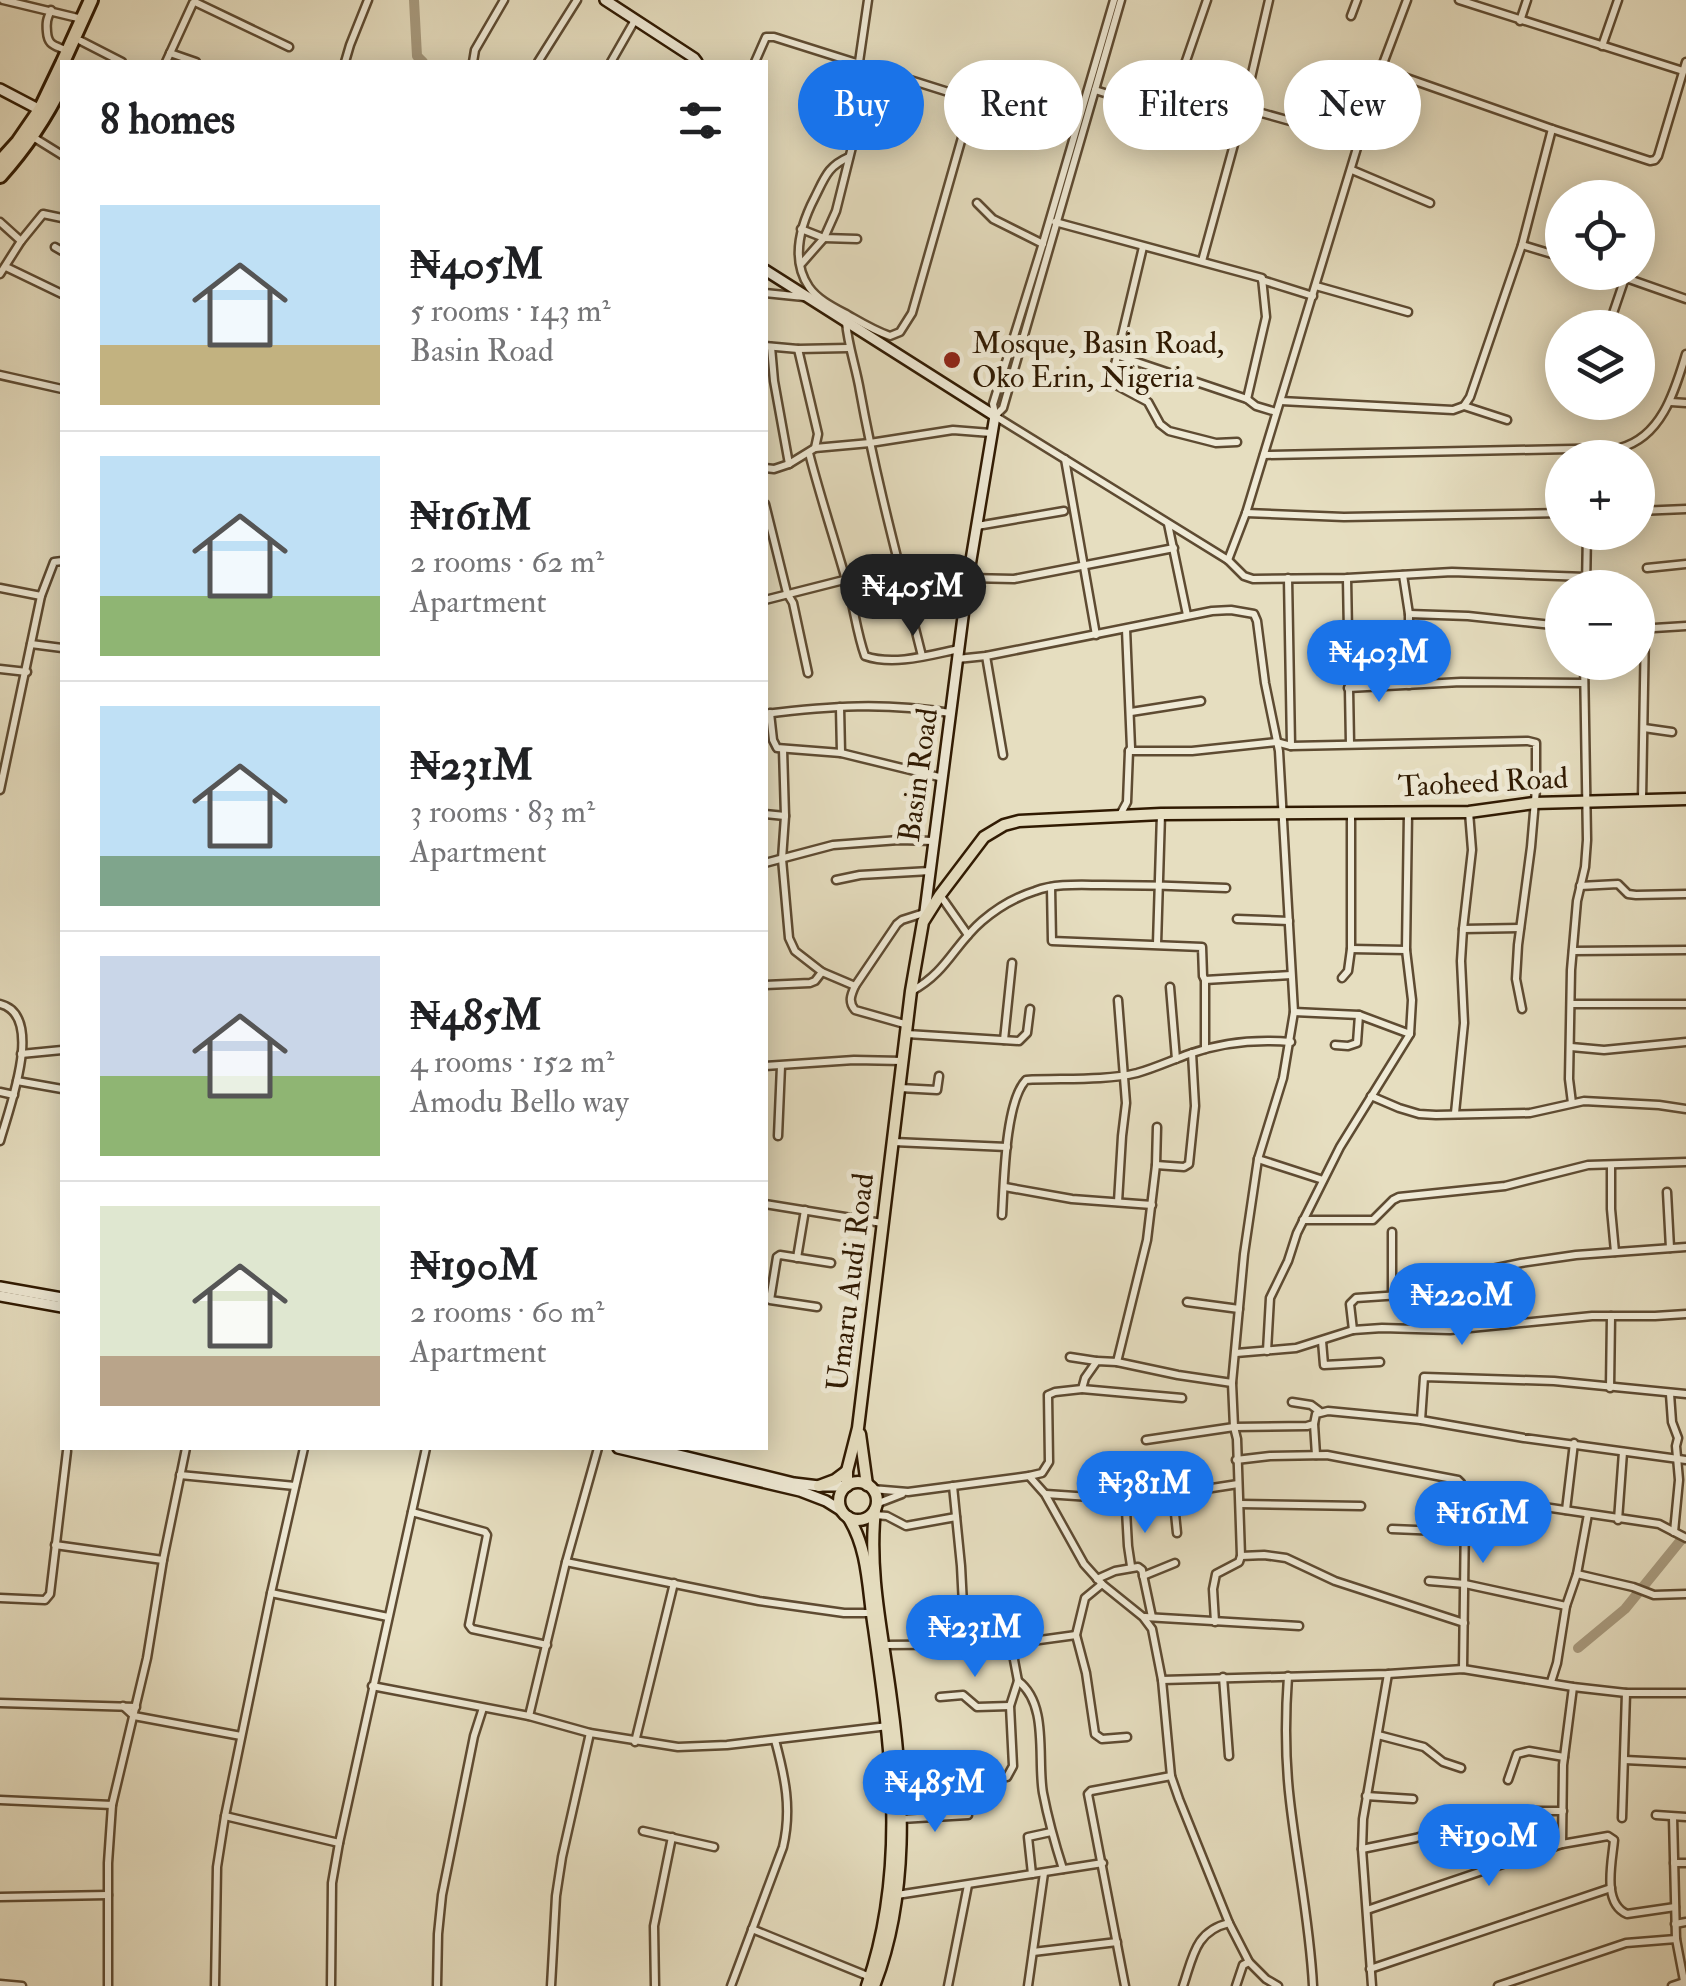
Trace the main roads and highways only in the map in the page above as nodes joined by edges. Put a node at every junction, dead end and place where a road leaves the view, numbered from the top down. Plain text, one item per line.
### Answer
1 (95, 0) edge
2 (71, 53) edge
3 (60, 77) edge
4 (60, 87) edge
5 (44, 112) junction
6 (0, 162) edge
7 (0, 176) edge
8 (1686, 799) edge
9 (924, 918) joint
10 (892, 1142) joint
11 (858, 1428) junction
12 (847, 1470) junction
13 (819, 1486) road end
14 (847, 1486) junction
15 (870, 1487) junction
16 (875, 1510) junction
17 (845, 1514) junction
18 (891, 1726) junction
19 (870, 1983) edge

1 - 2 highway
1 - 2 highway
3 - 5 highway
4 - 5 highway
5 - 6 highway
5 - 7 highway
8 - 9 main road, Taoheed Road
9 - 10 main road, Basin Road
10 - 11 main road, Umaru Audi Road
11 - 12 main road
11 - 15 main road
12 - 13 main road
12 - 14 main road
14 - 15 main road
14 - 17 main road
15 - 16 main road
16 - 17 main road
16 - 18 main road
17 - 18 main road
18 - 19 main road
18 - 19 main road

